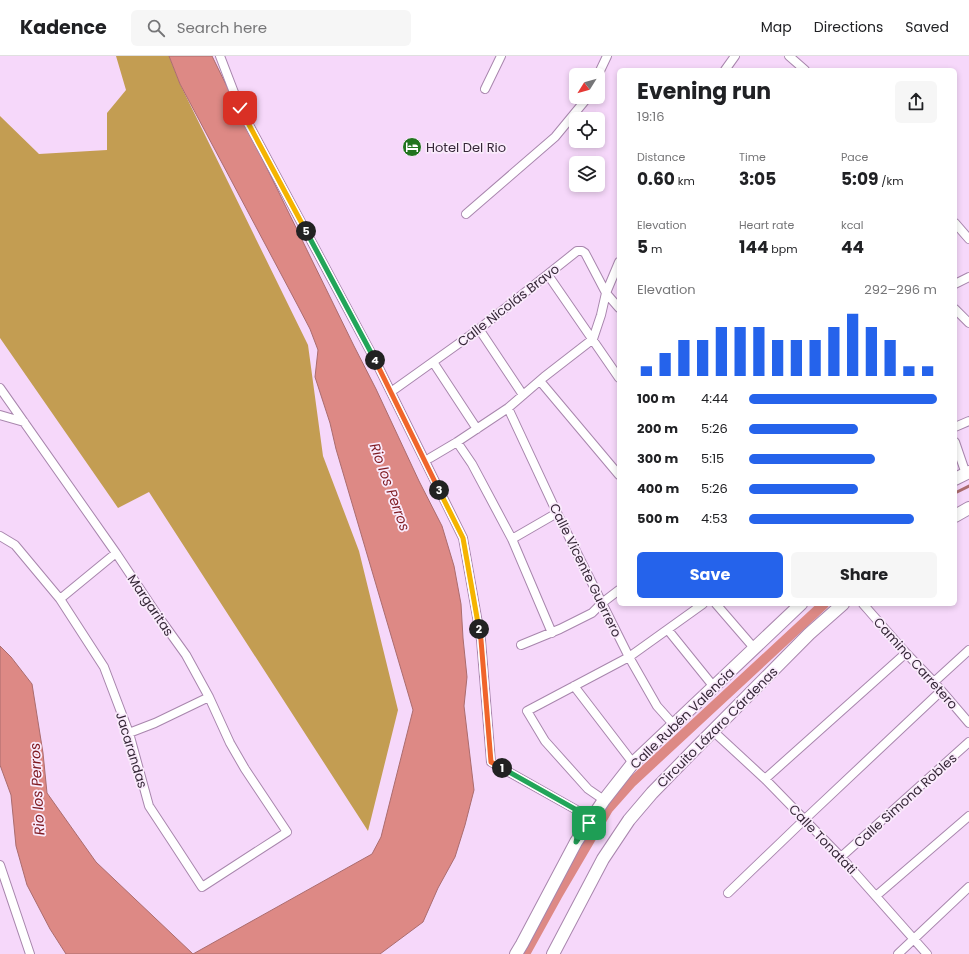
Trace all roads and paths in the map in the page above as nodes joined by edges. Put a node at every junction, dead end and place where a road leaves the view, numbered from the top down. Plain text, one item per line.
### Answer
1 (220, 56) edge
2 (501, 56) edge
3 (607, 56) edge
4 (736, 56) edge
5 (790, 56) edge
6 (601, 68) edge
7 (727, 68) edge
8 (803, 68) edge
9 (485, 89) dead end
10 (582, 104) edge
11 (466, 214) dead end
12 (957, 225) edge
13 (969, 239) edge
14 (617, 267) edge
15 (548, 275) junction
16 (969, 277) edge
17 (957, 283) edge
18 (606, 293) junction
19 (617, 306) edge
20 (957, 311) edge
21 (969, 323) edge
22 (479, 329) junction
23 (592, 339) junction
24 (433, 362) junction
25 (617, 375) edge
26 (540, 381) junction
27 (0, 388) edge
28 (395, 389) dead end
29 (523, 395) junction
30 (508, 408) junction
31 (0, 415) edge
32 (969, 421) edge
33 (24, 422) junction
34 (957, 426) edge
35 (477, 429) junction
36 (457, 442) junction
37 (957, 450) edge
38 (430, 458) dead end
39 (617, 473) edge
40 (963, 475) edge
41 (969, 508) edge
42 (557, 513) junction
43 (957, 515) edge
44 (0, 536) edge
45 (512, 539) junction
46 (116, 553) junction
47 (617, 592) edge
48 (60, 599) junction
49 (602, 603) junction
50 (700, 606) edge
51 (718, 606) edge
52 (794, 606) edge
53 (841, 606) edge
54 (865, 606) edge
55 (668, 630) junction
56 (552, 633) junction
57 (521, 645) dead end
58 (754, 648) junction
59 (969, 650) edge
60 (906, 653) junction
61 (629, 657) junction
62 (934, 682) junction
63 (574, 686) junction
64 (714, 687) junction
65 (941, 692) junction
66 (209, 697) junction
67 (969, 723) edge
68 (674, 724) junction
69 (713, 731) junction
70 (129, 733) junction
71 (969, 742) edge
72 (634, 763) junction
73 (765, 779) junction
74 (604, 800) junction
75 (969, 816) edge
76 (804, 820) junction
77 (287, 832) joint
78 (576, 842) junction
79 (841, 857) junction
80 (0, 865) edge
81 (969, 887) edge
82 (728, 893) dead end
83 (876, 896) junction
84 (914, 940) junction
85 (30, 954) edge
86 (516, 954) edge
87 (553, 954) edge
88 (898, 954) edge
89 (927, 954) edge

1 - 78 street
2 - 9 street
3 - 6 street
4 - 7 street
5 - 8 street
10 - 11 street
12 - 13 street
14 - 18 street
15 - 18 street, Calle Nicolás Bravo
15 - 22 street, Calle Nicolás Bravo
15 - 23 street
16 - 17 street
18 - 19 street
18 - 23 street
20 - 21 street
22 - 24 street, Calle Nicolás Bravo
22 - 29 street
23 - 25 street
23 - 26 street
24 - 28 street, Calle Nicolás Bravo
24 - 35 street
26 - 29 street
26 - 39 street
27 - 33 street, Margaritas
29 - 30 street
30 - 35 street
30 - 42 street, Calle Vicente Guerrero
31 - 33 street
32 - 34 street
33 - 46 street, Margaritas
35 - 36 street
36 - 38 street
36 - 45 street
37 - 40 street
41 - 43 street
42 - 45 street
42 - 49 street, Calle Vicente Guerrero
44 - 48 street, Jacarandas
45 - 56 street
46 - 48 street
46 - 66 street, Margaritas
47 - 49 street
48 - 70 street, Jacarandas
49 - 56 street
49 - 61 street, Calle Vicente Guerrero
50 - 55 street
51 - 58 street
52 - 58 street, Calle Rubén Valencia
53 - 69 street, Circuito Lázaro Cárdenas
54 - 60 street, Camino Carretero
55 - 61 street
55 - 64 street
56 - 57 street
58 - 64 street, Calle Rubén Valencia
59 - 62 street
60 - 62 street, Camino Carretero
60 - 73 street
61 - 63 street
61 - 68 street, Calle Vicente Guerrero
62 - 65 street, Camino Carretero
63 - 72 street
63 - 74 street
64 - 68 street, Calle Rubén Valencia
65 - 67 street, Camino Carretero
65 - 76 street
66 - 70 street
66 - 77 street, Margaritas
68 - 72 street, Calle Rubén Valencia
69 - 73 street, Calle Tonatati
69 - 87 street, Circuito Lázaro Cárdenas
70 - 77 street, Jacarandas
71 - 79 street, Calle Simona Robles
72 - 74 street, Calle Rubén Valencia
73 - 76 street, Calle Tonatati
74 - 78 street, Calle Rubén Valencia
75 - 83 street
76 - 79 street, Calle Tonatati
76 - 82 street
78 - 86 street
79 - 83 street, Calle Tonatati
80 - 85 street
81 - 84 street
83 - 84 street, Calle Tonatati
84 - 88 street
84 - 89 street, Calle Tonatati

